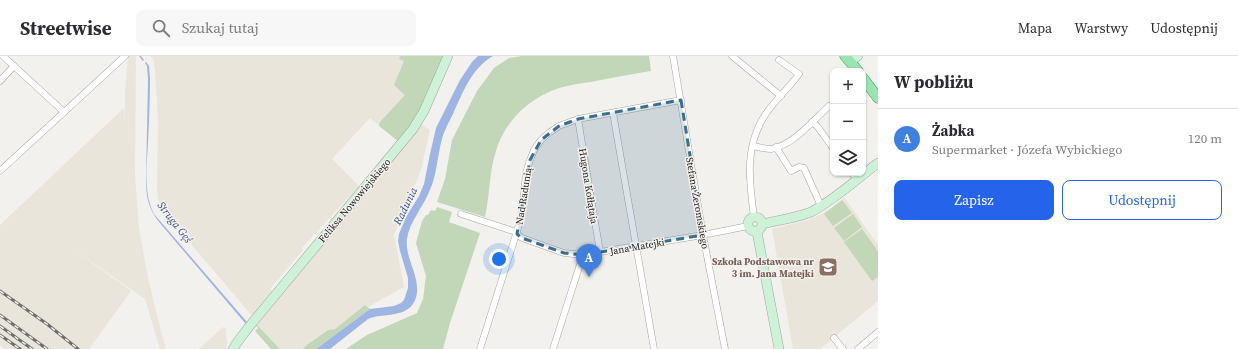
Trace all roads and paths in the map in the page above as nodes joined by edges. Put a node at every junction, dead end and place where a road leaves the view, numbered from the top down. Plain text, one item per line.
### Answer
1 (3, 56) edge
2 (125, 56) edge
3 (448, 56) edge
4 (673, 56) edge
5 (732, 56) edge
6 (851, 58) edge
7 (779, 60) dead end
8 (14, 66) junction
9 (856, 68) edge
10 (0, 81) edge
11 (866, 82) edge
12 (781, 96) junction
13 (878, 98) edge
14 (680, 100) junction
15 (829, 106) dead end
16 (64, 112) junction
17 (613, 113) junction
18 (578, 119) junction
19 (812, 122) junction
20 (830, 144) edge
21 (753, 146) junction
22 (776, 148) junction
23 (878, 163) edge
24 (866, 170) edge
25 (0, 171) edge
26 (854, 176) edge
27 (821, 206) junction
28 (461, 214) dead end
29 (754, 217) junction
30 (763, 224) junction
31 (748, 226) junction
32 (757, 232) junction
33 (517, 234) junction
34 (703, 235) junction
35 (637, 246) junction
36 (600, 252) junction
37 (583, 255) junction
38 (878, 332) edge
39 (834, 338) dead end
40 (233, 349) edge
41 (480, 349) edge
42 (553, 349) edge
43 (654, 349) edge
44 (725, 349) edge
45 (778, 349) edge
46 (843, 349) edge
47 (858, 349) edge

1 - 8 street
2 - 16 street
3 - 40 street, Feliksa Nowowiejskiego
4 - 14 street, Stefana Żeromskiego
5 - 12 street
6 - 9 main road
7 - 12 street
8 - 10 street
8 - 16 street
11 - 13 main road
12 - 21 street
14 - 17 street, Nad Radunią
14 - 34 street, Stefana Żeromskiego
15 - 19 street
16 - 25 street
17 - 18 street, Nad Radunią
17 - 35 street
18 - 33 street, Nad Radunią
18 - 36 street, Hugona Kołłątaja
19 - 20 street
19 - 22 street
21 - 22 street
21 - 29 street
22 - 27 street
23 - 24 street
26 - 27 street
27 - 30 street
28 - 33 street, Jana Matejki
29 - 30 street
29 - 31 street
30 - 32 street
31 - 32 street
31 - 34 street, Jana Matejki
32 - 45 street
33 - 37 street, Jana Matejki
33 - 41 street, Nad Radunią
34 - 35 street, Jana Matejki
34 - 44 street, Stefana Żeromskiego
35 - 36 street, Jana Matejki
35 - 43 street
36 - 37 street, Jana Matejki
37 - 42 street
38 - 47 street
39 - 46 street

